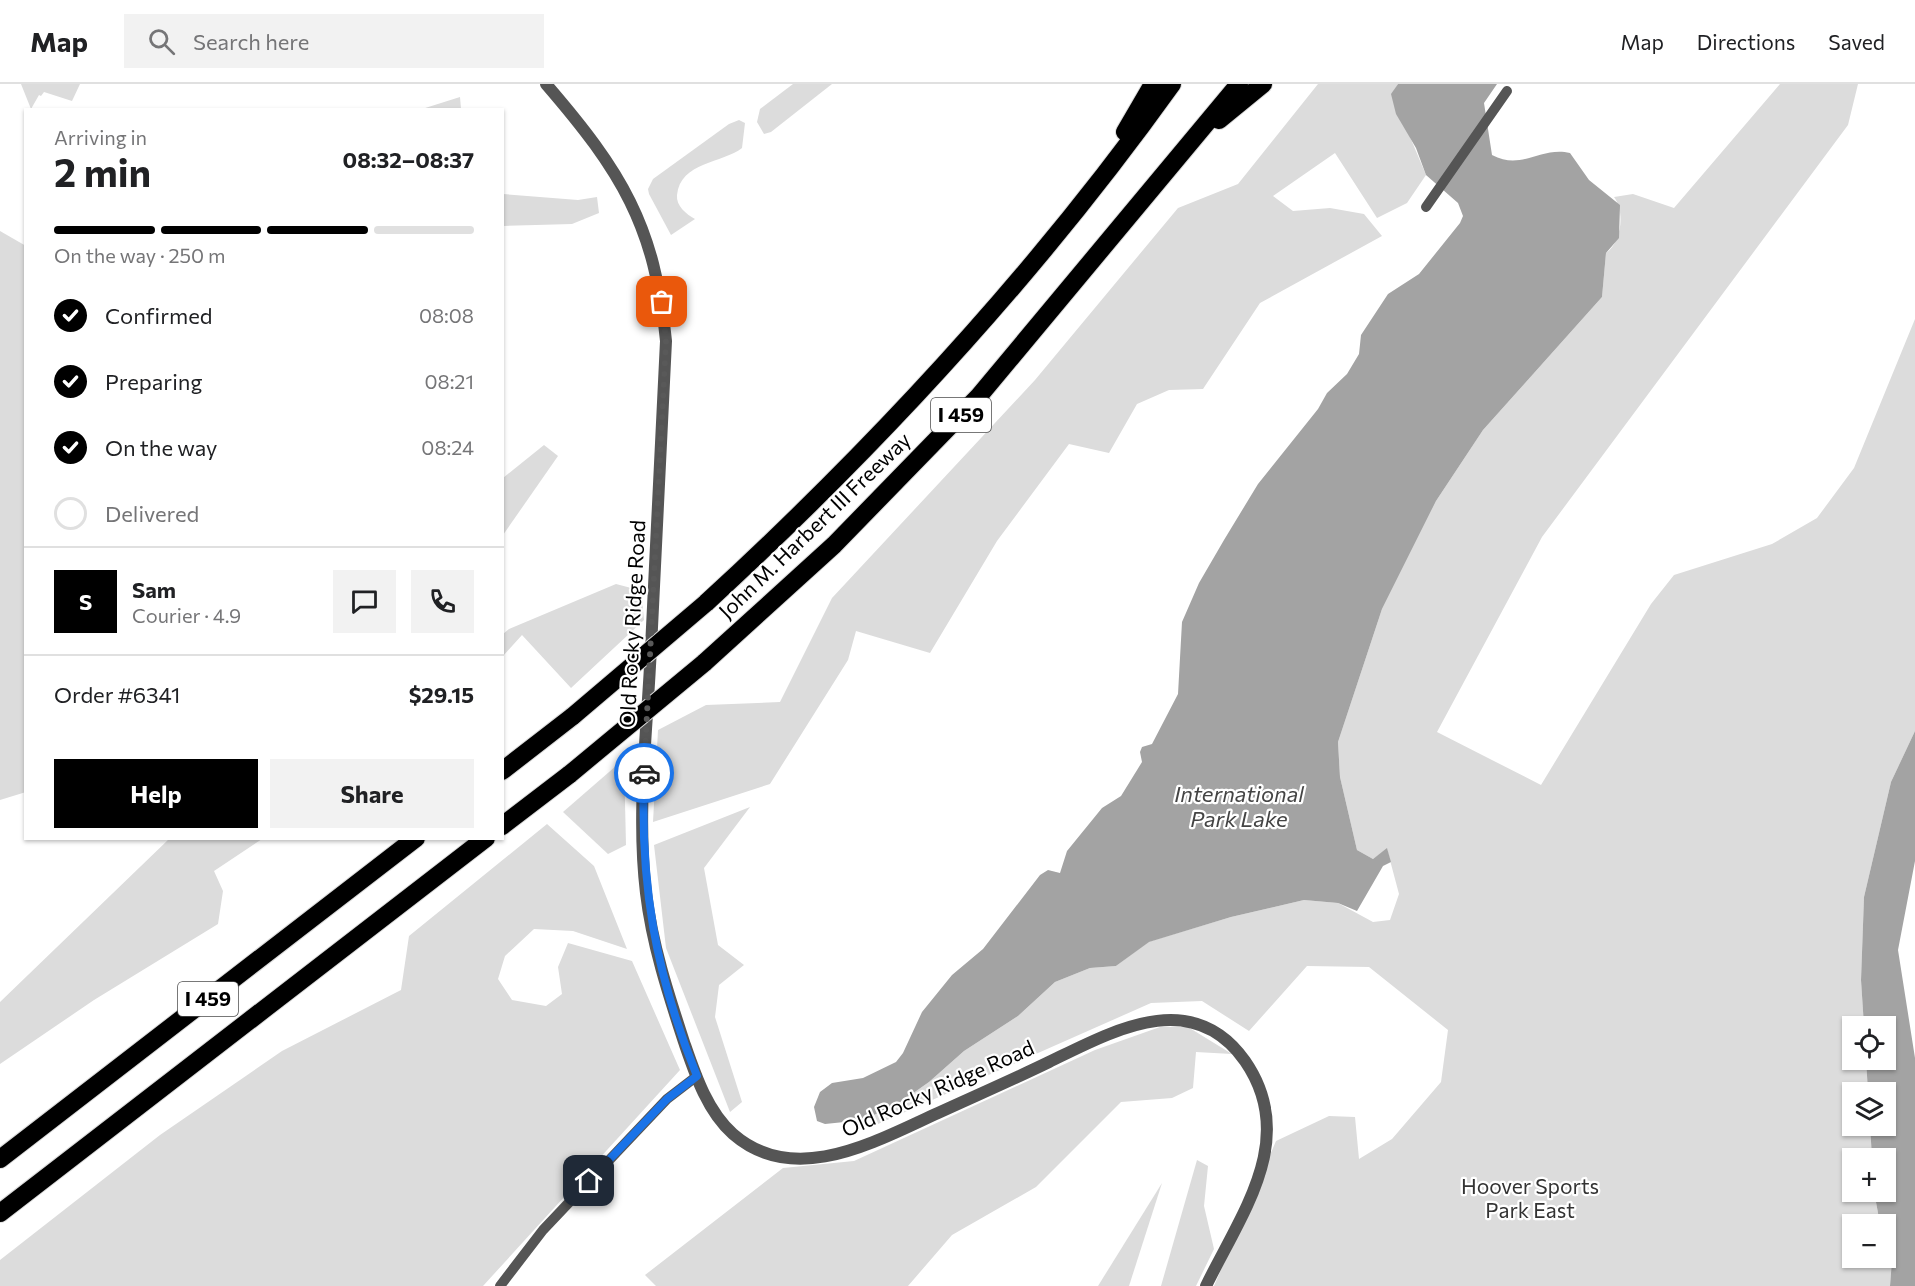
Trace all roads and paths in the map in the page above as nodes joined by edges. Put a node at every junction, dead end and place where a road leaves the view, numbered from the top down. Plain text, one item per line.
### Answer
1 (546, 84) edge
2 (1153, 84) edge
3 (1172, 84) edge
4 (1239, 84) edge
5 (1263, 84) edge
6 (1507, 91) dead end
7 (1191, 142) junction
8 (1085, 200) junction
9 (1426, 207) dead end
10 (504, 769) edge
11 (504, 824) edge
12 (413, 840) edge
13 (483, 840) edge
14 (697, 1076) junction
15 (0, 1159) edge
16 (0, 1213) edge
17 (500, 1286) edge
18 (1206, 1286) edge

1 - 14 street, Old Rocky Ridge Road
2 - 8 highway
3 - 8 highway, John M. Harbert III Freeway / I 459
4 - 7 highway, John M. Harbert III Freeway / I 459
5 - 7 highway
6 - 9 street
7 - 11 highway, John M. Harbert III Freeway / I 459, bridge
8 - 10 highway, John M. Harbert III Freeway / I 459, bridge
12 - 15 highway, I 459
13 - 16 highway, I 459
14 - 17 street
14 - 18 street, Old Rocky Ridge Road

